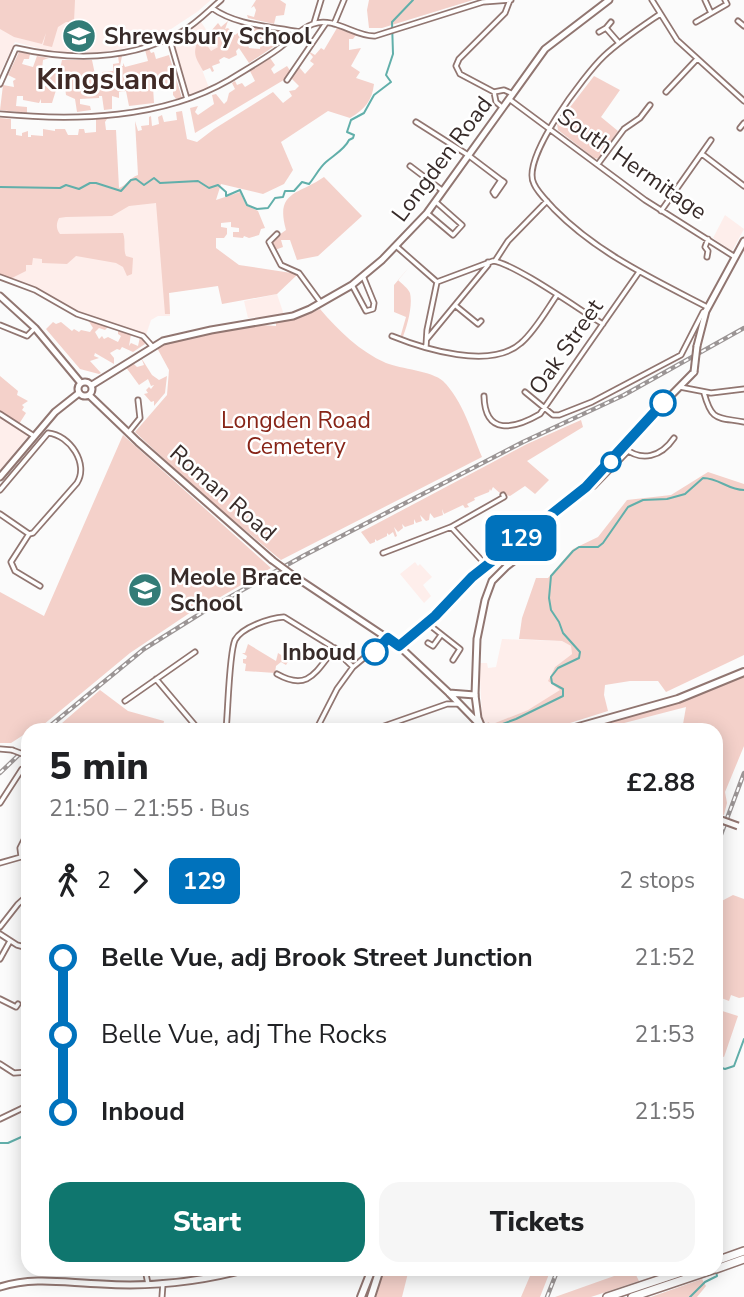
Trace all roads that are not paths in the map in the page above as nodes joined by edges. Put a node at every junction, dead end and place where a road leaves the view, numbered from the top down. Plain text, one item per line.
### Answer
1 (221, 0) edge
2 (321, 0) edge
3 (344, 0) edge
4 (510, 0) edge
5 (609, 0) edge
6 (652, 0) edge
7 (705, 0) edge
8 (726, 2) edge
9 (212, 8) junction
10 (711, 13) junction
11 (660, 15) junction
12 (738, 21) dead end
13 (611, 22) dead end
14 (696, 22) dead end
15 (314, 23) junction
16 (326, 23) junction
17 (334, 24) junction
18 (744, 26) edge
19 (606, 27) junction
20 (599, 32) dead end
21 (300, 33) junction
22 (169, 37) junction
23 (619, 43) junction
24 (696, 59) junction
25 (287, 80) dead end
26 (0, 84) edge
27 (494, 92) junction
28 (666, 92) dead end
29 (511, 96) junction
30 (187, 100) junction
31 (744, 101) edge
32 (650, 104) dead end
33 (503, 108) junction
34 (0, 114) edge
35 (415, 122) dead end
36 (744, 123) edge
37 (550, 128) junction
38 (740, 128) dead end
39 (708, 141) dead end
40 (702, 154) junction
41 (468, 155) junction
42 (598, 164) junction
43 (410, 166) dead end
44 (501, 180) dead end
45 (744, 186) edge
46 (443, 191) junction
47 (547, 201) junction
48 (436, 202) junction
49 (661, 211) junction
50 (427, 213) junction
51 (277, 234) dead end
52 (708, 239) junction
53 (744, 241) edge
54 (396, 246) junction
55 (708, 257) dead end
56 (735, 257) junction
57 (492, 261) junction
58 (640, 272) junction
59 (363, 276) junction
60 (0, 277) edge
61 (437, 282) junction
62 (352, 285) junction
63 (557, 295) junction
64 (0, 296) edge
65 (321, 303) junction
66 (456, 306) junction
67 (707, 309) junction
68 (481, 320) dead end
69 (603, 324) junction
70 (0, 325) edge
71 (34, 328) junction
72 (392, 337) dead end
73 (426, 339) junction
74 (152, 346) junction
75 (426, 346) junction
76 (80, 382) junction
77 (92, 385) junction
78 (680, 387) junction
79 (744, 389) edge
80 (525, 392) dead end
81 (79, 393) junction
82 (704, 393) junction
83 (89, 395) junction
84 (482, 398) dead end
85 (138, 400) dead end
86 (544, 410) junction
87 (0, 414) edge
88 (744, 422) edge
89 (128, 433) junction
90 (34, 436) junction
91 (674, 439) dead end
92 (626, 450) junction
93 (0, 477) edge
94 (594, 486) dead end
95 (0, 490) edge
96 (505, 496) dead end
97 (558, 510) junction
98 (0, 514) edge
99 (451, 527) junction
100 (29, 534) junction
101 (383, 553) dead end
102 (486, 565) junction
103 (37, 582) dead end
104 (427, 623) junction
105 (441, 635) junction
106 (388, 638) junction
107 (428, 643) dead end
108 (399, 646) junction
109 (335, 648) junction
110 (195, 652) dead end
111 (453, 660) dead end
112 (353, 667) junction
113 (744, 672) edge
114 (277, 674) dead end
115 (156, 679) junction
116 (449, 692) junction
117 (475, 695) junction
118 (125, 701) dead end
119 (447, 704) junction
120 (460, 704) junction
121 (193, 723) edge
122 (227, 723) edge
123 (320, 723) edge
124 (393, 723) edge
125 (477, 723) edge
126 (480, 723) edge
127 (594, 723) edge
128 (0, 749) edge
129 (21, 753) edge
130 (21, 771) edge
131 (0, 803) edge
132 (723, 821) edge
133 (741, 827) edge
134 (21, 846) edge
135 (21, 856) joint
136 (0, 863) edge
137 (21, 901) edge
138 (0, 927) edge
139 (0, 934) edge
140 (10, 942) junction
141 (21, 945) edge
142 (0, 959) edge
143 (0, 999) edge
144 (16, 1007) dead end
145 (0, 1064) edge
146 (21, 1072) edge
147 (21, 1109) edge
148 (0, 1119) edge
149 (744, 1251) edge
150 (723, 1258) edge
151 (744, 1259) edge
152 (723, 1266) edge
153 (146, 1276) edge
154 (205, 1276) edge
155 (369, 1276) edge
156 (378, 1276) edge
157 (670, 1276) edge
158 (695, 1276) edge
159 (163, 1283) junction
160 (148, 1284) junction
161 (0, 1287) edge
162 (162, 1297) edge
163 (361, 1297) edge
164 (371, 1297) edge
165 (607, 1297) edge
166 (632, 1297) edge

1 - 9 street
2 - 15 street
3 - 17 street
4 - 17 street
4 - 27 street
5 - 29 street, Longden Road
6 - 11 street
7 - 10 street
8 - 10 street
9 - 21 street
9 - 22 street
10 - 14 street
11 - 23 street
11 - 24 street
12 - 18 street
13 - 19 street
15 - 16 street
15 - 21 street
16 - 17 street
16 - 25 street
19 - 20 street
19 - 23 street
21 - 30 street
22 - 26 street
22 - 30 street
23 - 37 street
24 - 28 street
24 - 31 street
27 - 29 street
27 - 33 street
29 - 33 street, Longden Road
29 - 37 street, South Hermitage
30 - 34 street
32 - 42 street
33 - 41 street, Longden Road
35 - 41 street
36 - 38 street
37 - 42 street, South Hermitage
37 - 47 street
39 - 40 street
40 - 45 street
40 - 49 street
41 - 44 street
41 - 46 street, Longden Road
42 - 49 street, South Hermitage
43 - 46 street
46 - 48 street, Longden Road
47 - 57 street
47 - 58 street
48 - 50 street, Longden Road
48 - 50 street
49 - 52 street, South Hermitage
50 - 54 street, Longden Road
51 - 65 street
52 - 55 street
52 - 56 street, South Hermitage
53 - 56 street
54 - 59 street, Longden Road
54 - 61 street
56 - 67 street
57 - 61 street
57 - 63 street
57 - 66 street
58 - 67 street
58 - 69 street, Oak Street
59 - 62 street, Longden Road
59 - 62 street
60 - 74 street
61 - 73 street
62 - 65 street, Longden Road
63 - 69 street
63 - 75 street
64 - 71 street
65 - 74 street, Longden Road
66 - 68 street
66 - 73 street
67 - 78 street, bridge
67 - 86 street
69 - 86 street, Oak Street
70 - 71 street
71 - 76 street
72 - 75 street
73 - 75 street
74 - 77 street, Longden Road
76 - 77 street
76 - 81 street
77 - 83 street
78 - 82 street
78 - 92 street
79 - 82 street
80 - 86 street
81 - 83 street
81 - 90 street
82 - 88 street
83 - 89 street, Roman Road
84 - 86 street, Oak Street
85 - 89 street
87 - 90 street
89 - 106 street, Roman Road, bridge
90 - 93 street
91 - 92 street
92 - 94 street
92 - 97 street
95 - 100 street
96 - 99 street
97 - 102 street
97 - 117 street
98 - 100 street
99 - 101 street
99 - 102 street
100 - 103 street
102 - 104 street
104 - 105 street
104 - 108 street
105 - 107 street
105 - 111 street
106 - 108 street, Roman Road
106 - 112 street
108 - 116 street, Roman Road
109 - 112 street
109 - 114 street
109 - 122 street
110 - 115 street
112 - 123 street
113 - 127 main road
115 - 118 street
115 - 121 street
116 - 117 street
116 - 119 street
116 - 120 street, Roman Road
117 - 126 street
119 - 120 street
119 - 124 street
120 - 125 street, Roman Road
128 - 129 street, bridge
130 - 131 street
132 - 133 street, bridge
134 - 135 street
135 - 136 street
137 - 138 street
139 - 140 street
140 - 141 street
140 - 142 street
143 - 144 street
145 - 146 street
147 - 148 street
149 - 150 highway
151 - 152 highway
153 - 160 street
154 - 159 street
155 - 163 main road
156 - 164 main road
157 - 165 highway
158 - 166 highway
159 - 160 street
159 - 162 street
160 - 161 street

